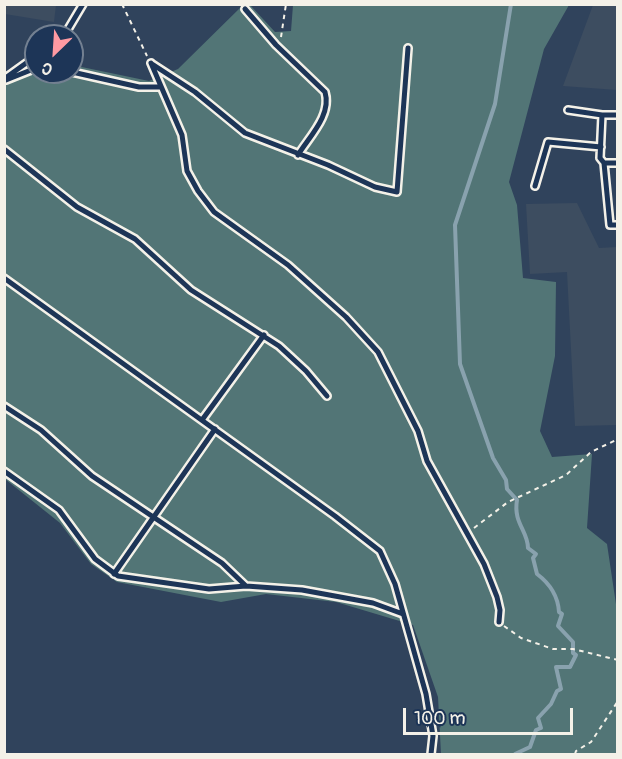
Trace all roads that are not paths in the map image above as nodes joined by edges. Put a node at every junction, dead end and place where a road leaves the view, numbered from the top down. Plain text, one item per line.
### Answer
1 (83, 4) edge
2 (245, 9) dead end
3 (71, 24) edge
4 (408, 48) dead end
5 (24, 65) edge
6 (24, 72) edge
7 (84, 75) edge
8 (4, 80) edge
9 (161, 87) junction
10 (568, 110) dead end
11 (602, 115) junction
12 (618, 115) edge
13 (600, 147) junction
14 (4, 149) edge
15 (297, 155) junction
16 (618, 162) edge
17 (604, 163) junction
18 (535, 186) dead end
19 (618, 225) edge
20 (4, 278) edge
21 (264, 335) junction
22 (327, 396) dead end
23 (4, 406) edge
24 (202, 420) junction
25 (214, 429) junction
26 (4, 471) edge
27 (154, 516) junction
28 (114, 574) junction
29 (246, 586) junction
30 (403, 614) junction
31 (499, 622) road end
32 (431, 754) edge

1 - 3 lane
2 - 15 lane
4 - 15 lane
5 - 8 lane
6 - 8 lane
7 - 9 lane
9 - 15 lane
9 - 31 lane
10 - 11 lane
11 - 12 lane
11 - 13 lane
13 - 17 lane
13 - 18 lane
14 - 21 lane
16 - 17 lane
17 - 19 lane
20 - 24 lane
21 - 22 lane
21 - 24 lane
23 - 27 lane
24 - 25 lane
25 - 27 lane
25 - 30 lane
26 - 28 lane
27 - 28 lane
27 - 29 lane
28 - 29 lane
29 - 30 lane
30 - 32 lane

